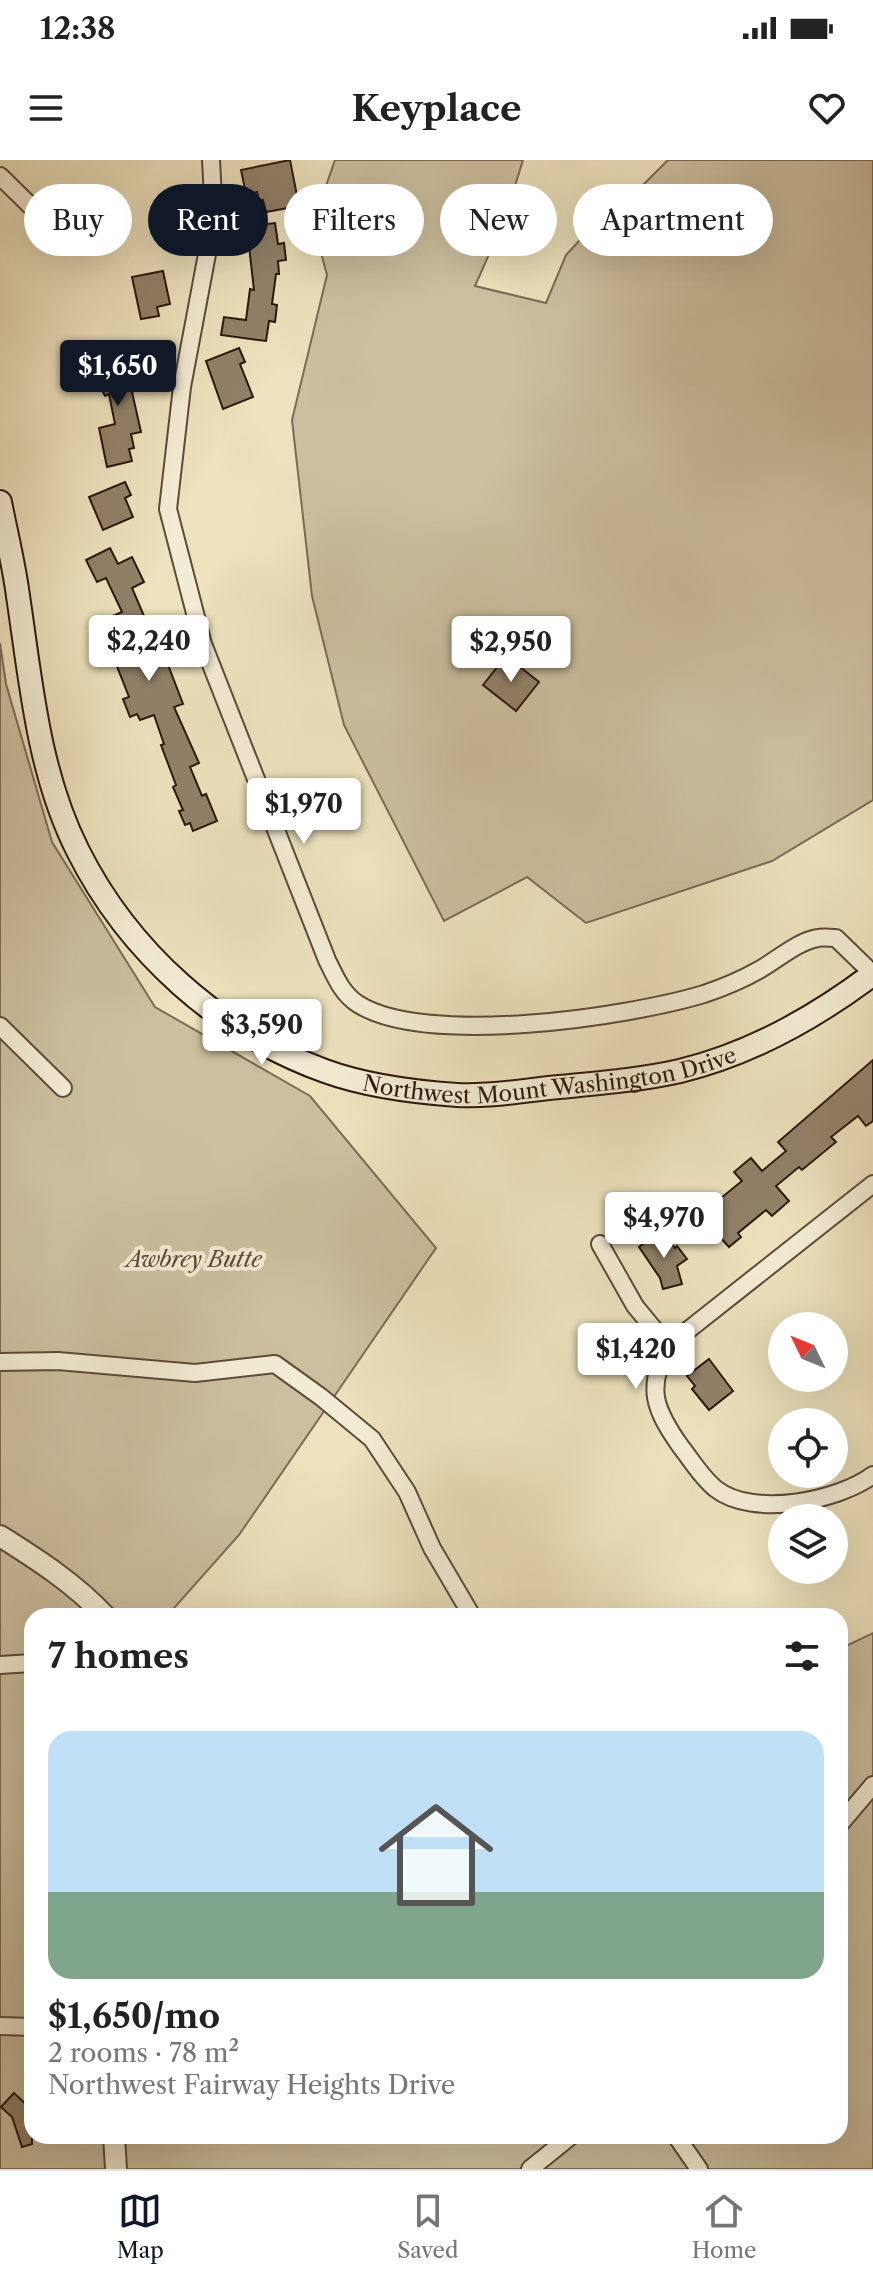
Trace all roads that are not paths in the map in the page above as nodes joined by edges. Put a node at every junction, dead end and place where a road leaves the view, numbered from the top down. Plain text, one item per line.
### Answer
1 (211, 160) edge
2 (0, 176) edge
3 (24, 200) edge
4 (0, 502) edge
5 (873, 974) edge
6 (0, 1026) edge
7 (63, 1088) dead end
8 (873, 1184) edge
9 (600, 1244) dead end
10 (668, 1346) junction
11 (0, 1362) edge
12 (873, 1475) edge
13 (0, 1536) edge
14 (97, 1608) edge
15 (467, 1608) edge
16 (24, 1664) edge
17 (0, 1665) edge
18 (873, 1785) edge
19 (848, 1815) edge
20 (0, 2026) edge
21 (24, 2027) edge
22 (114, 2144) edge
23 (561, 2144) edge
24 (682, 2144) edge
25 (116, 2169) edge
26 (530, 2169) edge
27 (699, 2169) edge

1 - 5 street
2 - 3 street
4 - 5 main road, Northwest Mount Washington Drive
6 - 7 street
8 - 10 street
9 - 10 street
10 - 12 street
11 - 15 street
13 - 14 street
16 - 17 street
18 - 19 street
20 - 21 street
22 - 25 street
23 - 26 street
24 - 27 street

